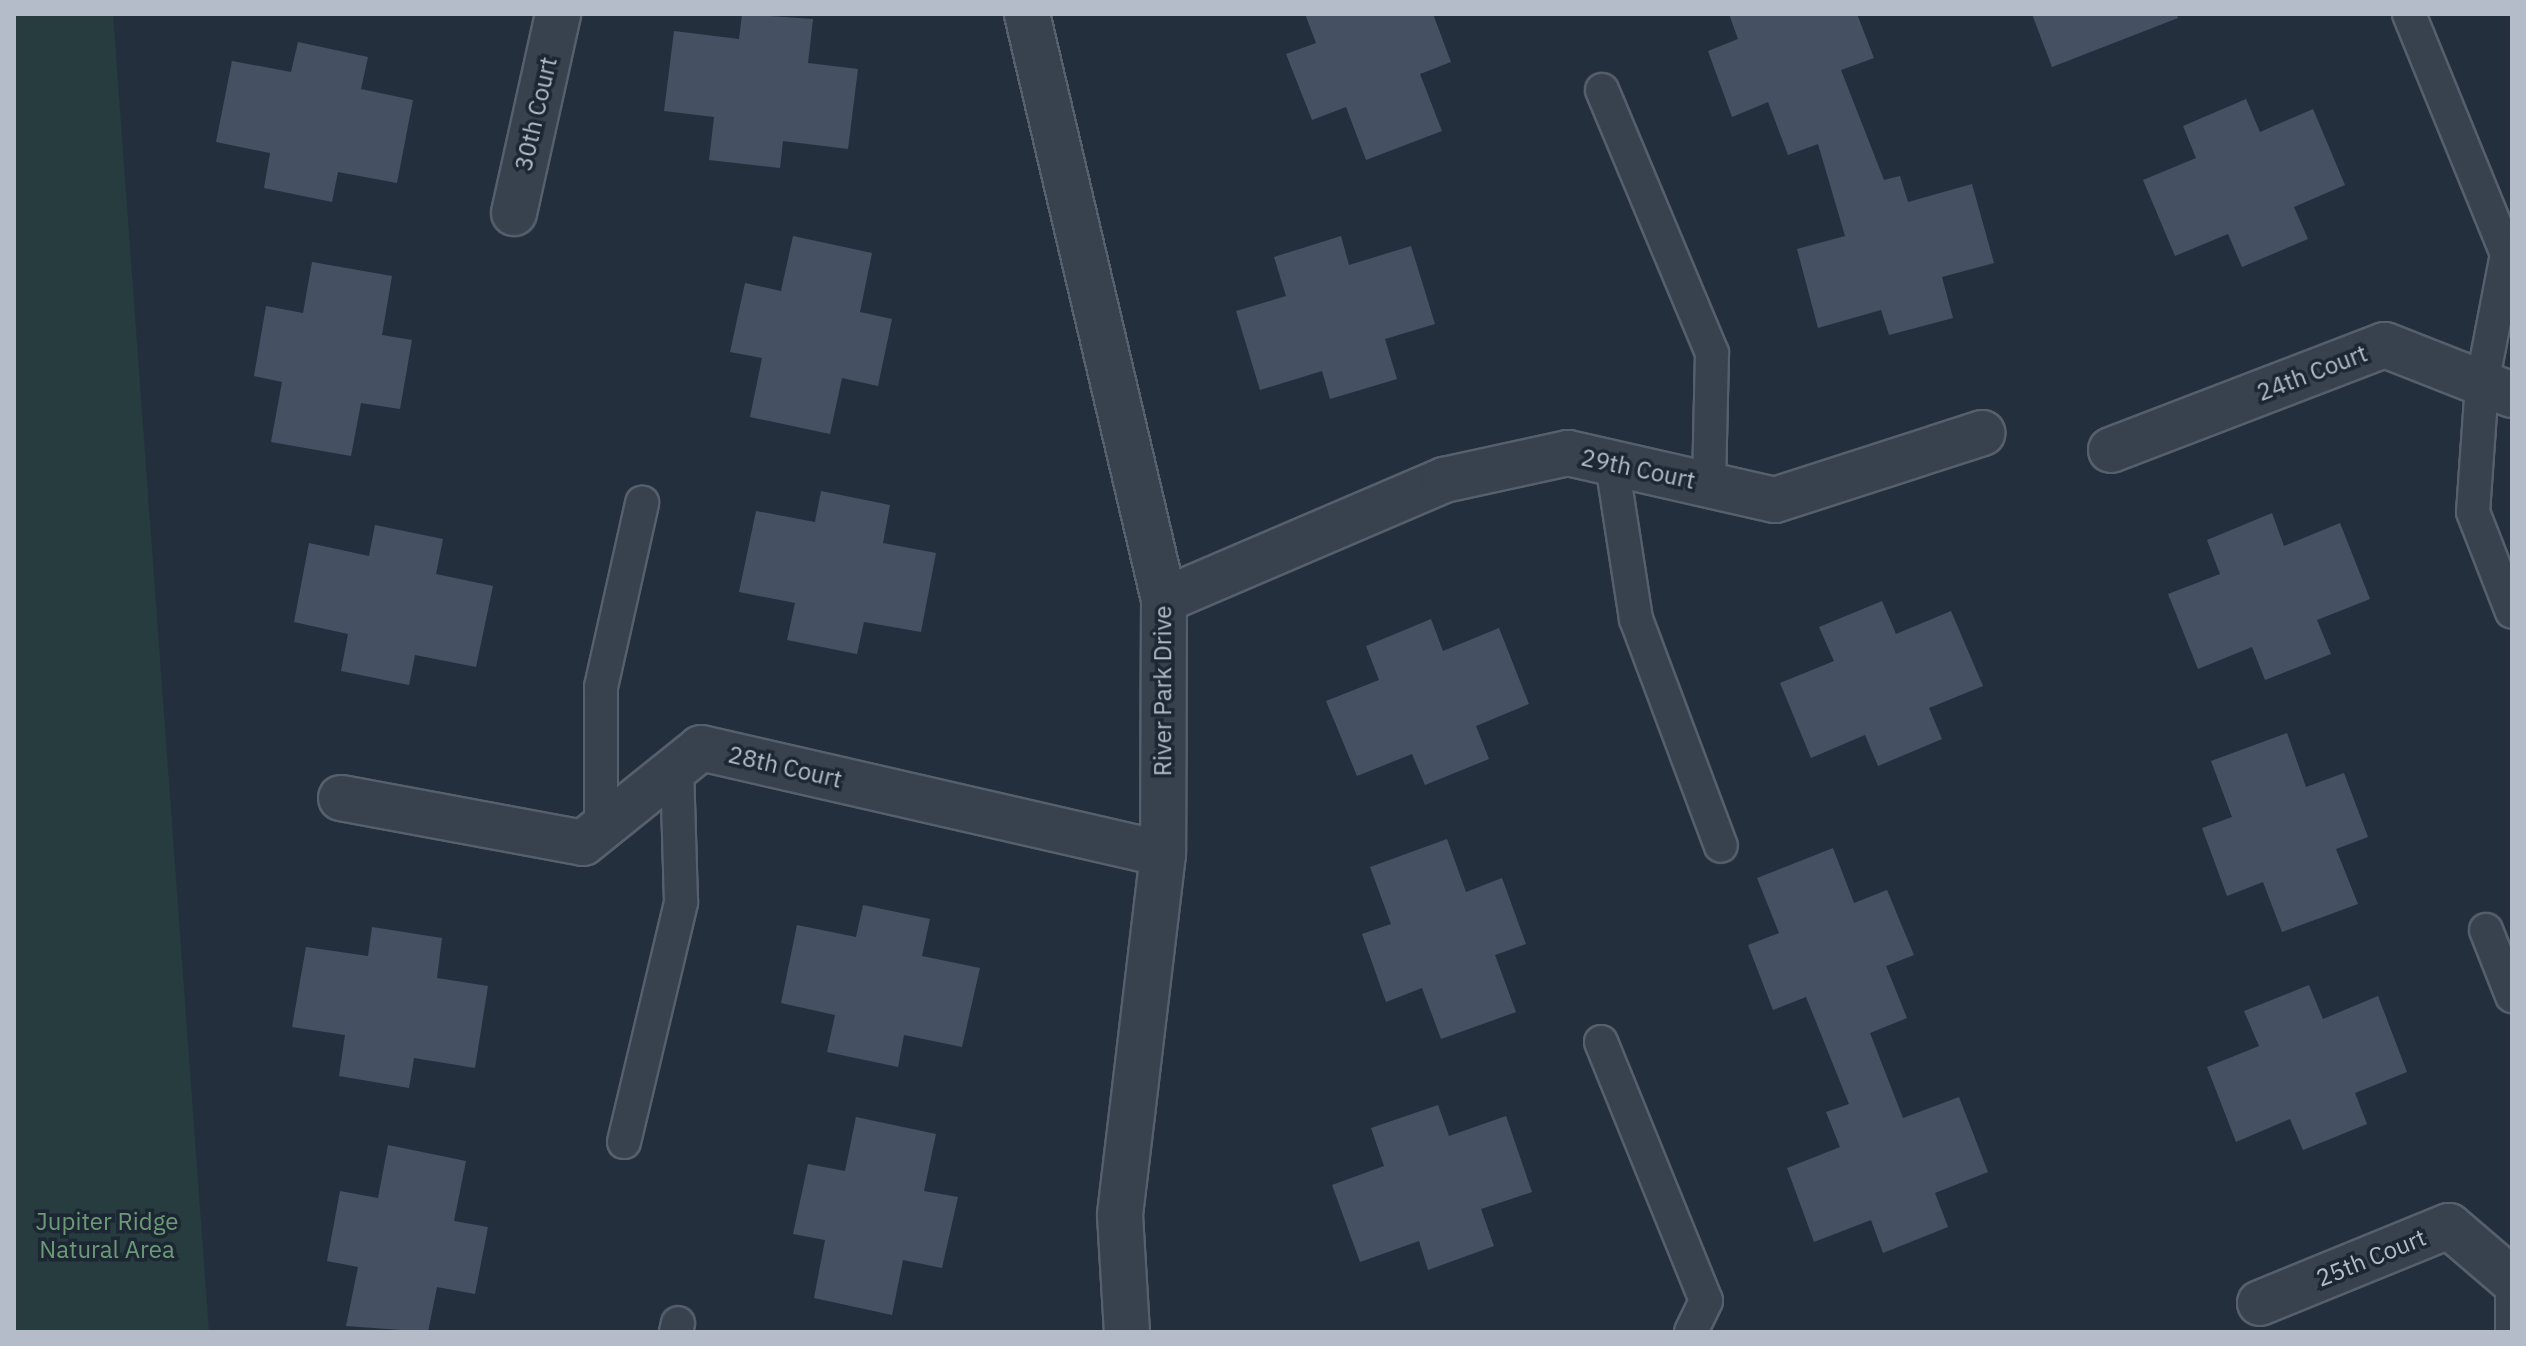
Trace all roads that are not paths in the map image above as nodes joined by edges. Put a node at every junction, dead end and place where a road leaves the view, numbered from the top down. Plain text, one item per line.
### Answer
1 (558, 14) edge
2 (1027, 14) edge
3 (2409, 14) edge
4 (1602, 90) dead end
5 (514, 213) dead end
6 (2497, 390) edge
7 (1982, 433) dead end
8 (2111, 450) dead end
9 (1612, 464) junction
10 (1709, 484) junction
11 (642, 503) dead end
12 (1164, 600) junction
13 (2512, 612) edge
14 (677, 767) junction
15 (341, 798) dead end
16 (601, 828) junction
17 (1721, 846) dead end
18 (1163, 854) junction
19 (2486, 930) dead end
20 (2512, 996) edge
21 (1601, 1042) dead end
22 (624, 1142) dead end
23 (2511, 1278) edge
24 (2260, 1303) dead end
25 (1127, 1332) edge
26 (1691, 1332) edge
27 (2512, 1332) edge

1 - 5 street, 30th Court
2 - 12 street, River Park Drive
3 - 6 lane
4 - 10 lane
6 - 8 street, 24th Court
6 - 13 lane
7 - 10 street, 29th Court
9 - 10 street, 29th Court
9 - 12 street, 29th Court
9 - 17 lane
11 - 16 lane
12 - 18 street, River Park Drive
14 - 16 street, 28th Court
14 - 18 street, 28th Court
14 - 22 lane
15 - 16 street, 28th Court
18 - 25 street, River Park Drive
19 - 20 lane
21 - 26 lane
23 - 24 street, 25th Court
23 - 27 lane

